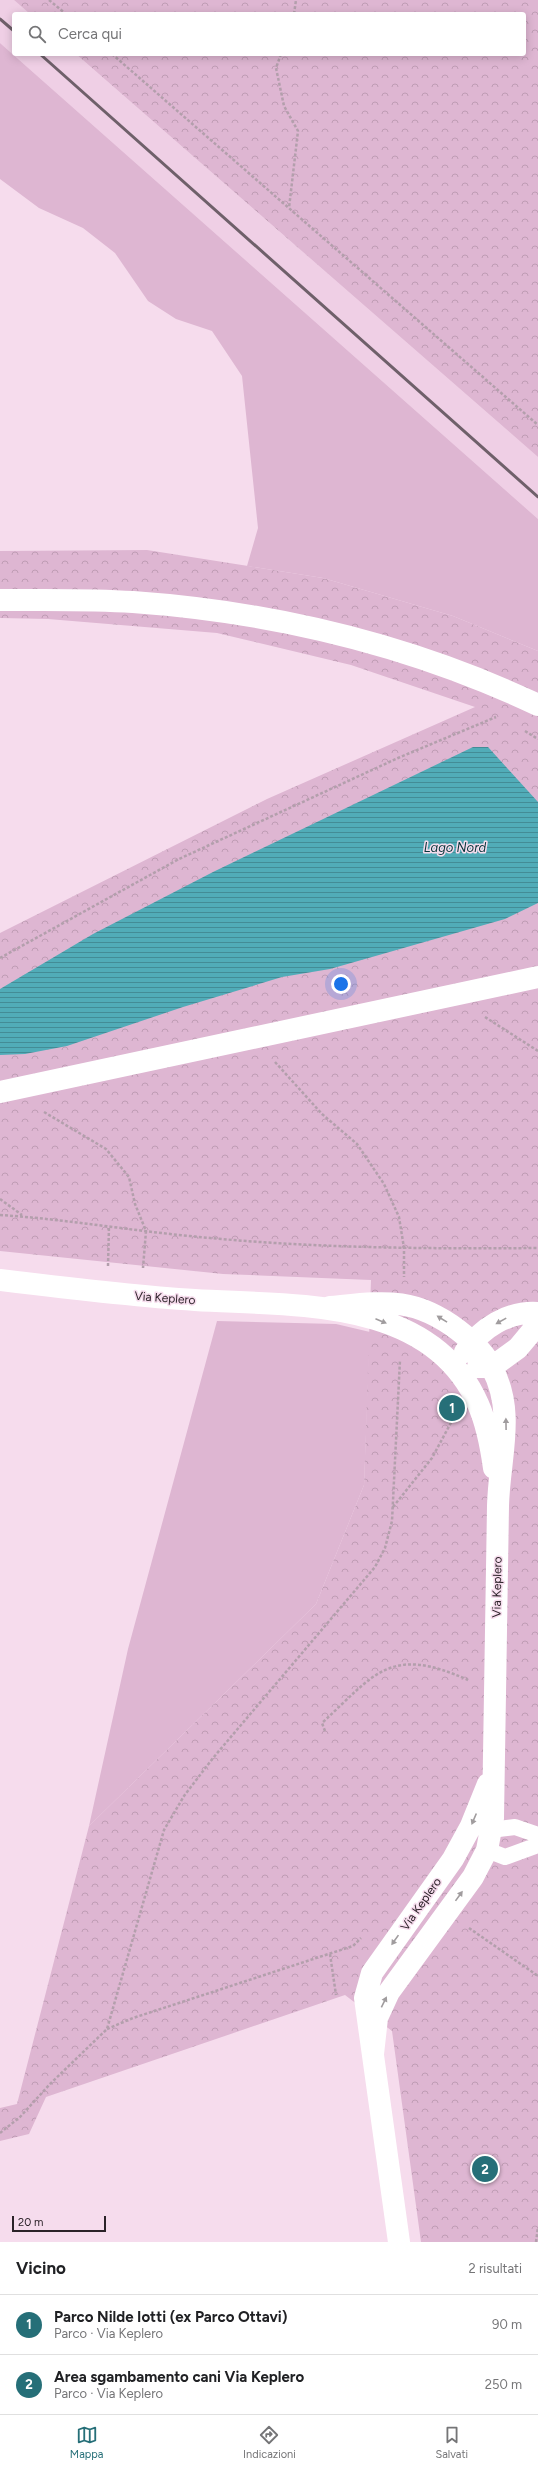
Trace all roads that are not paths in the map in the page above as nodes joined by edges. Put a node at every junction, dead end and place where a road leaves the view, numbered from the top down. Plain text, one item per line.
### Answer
1 (0, 600) edge
2 (538, 705) edge
3 (538, 977) edge
4 (3, 1092) edge
5 (0, 1280) edge
6 (330, 1308) junction
7 (538, 1313) edge
8 (538, 1324) edge
9 (472, 1341) junction
10 (455, 1367) junction
11 (492, 1367) junction
12 (498, 1490) junction
13 (494, 1756) junction
14 (538, 1835) edge
15 (488, 1840) junction
16 (538, 1845) edge
17 (373, 2054) junction
18 (399, 2242) edge

1 - 2 street
3 - 4 street
5 - 6 street, Via Keplero
9 -> 6 street
6 -> 10 street
7 -> 9 street
8 - 11 street
9 - 10 street
9 - 11 street
10 - 11 street
10 - 12 street
12 -> 11 street
12 - 13 street, Via Keplero
13 - 15 street, Via Keplero
13 -> 17 street, Via Keplero
14 - 15 lane
15 - 16 lane
17 -> 15 street, Via Keplero
17 - 18 street, Via Keplero

